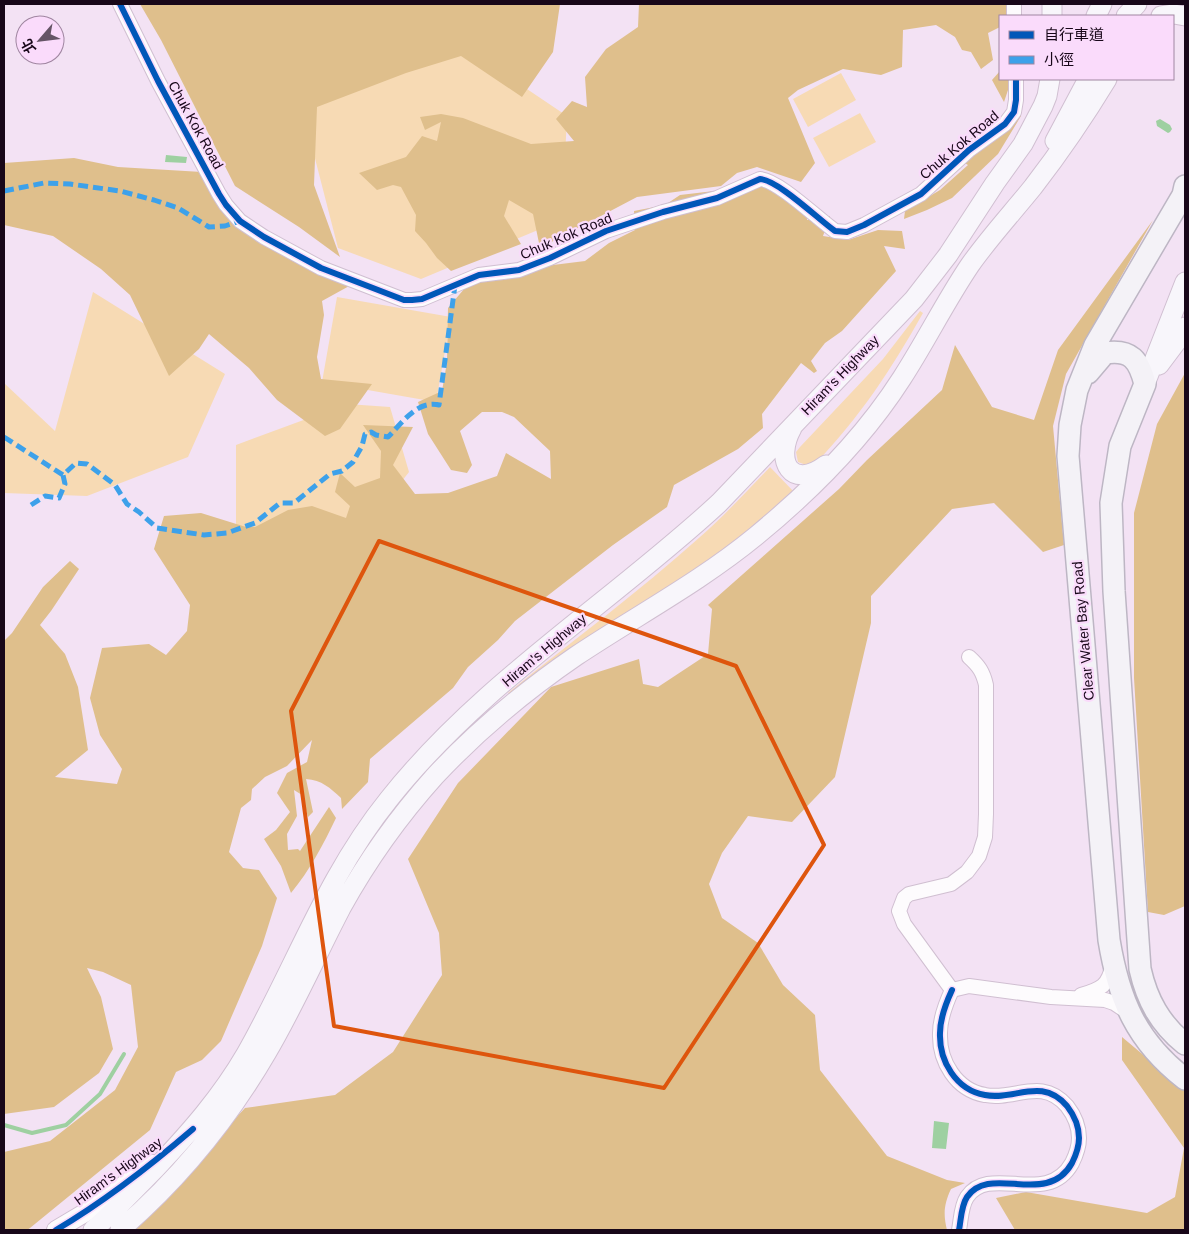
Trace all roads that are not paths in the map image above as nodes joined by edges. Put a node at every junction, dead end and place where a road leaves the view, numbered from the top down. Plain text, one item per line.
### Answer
1 (120, 4) edge
2 (1137, 4) edge
3 (1127, 15) edge
4 (1168, 15) edge
5 (1185, 16) edge
6 (1016, 80) edge
7 (1050, 80) edge
8 (1063, 80) edge
9 (1087, 80) edge
10 (1106, 80) edge
11 (1023, 144) junction
12 (1185, 186) edge
13 (1003, 222) junction
14 (1185, 282) edge
15 (1185, 327) edge
16 (1145, 384) junction
17 (1077, 390) junction
18 (797, 420) junction
19 (853, 444) junction
20 (969, 658) dead end
21 (1113, 964) junction
22 (952, 990) junction
23 (1074, 998) junction
24 (1129, 1013) junction
25 (1185, 1044) edge
26 (1185, 1079) edge
27 (194, 1128) junction
28 (56, 1230) edge
29 (93, 1230) edge
30 (120, 1230) edge
31 (959, 1230) edge

1 - 6 street, Chuk Kok Road
2 - 3 main road
4 - 5 main road
7 - 11 main road, Hiram's Highway
8 - 11 main road
9 - 13 main road
10 - 13 main road, Hiram's Highway
11 - 18 main road, Hiram's Highway
12 - 17 main road, Clear Water Bay Road
13 - 19 main road, Hiram's Highway
14 - 16 main road
15 - 16 main road
16 - 17 main road
16 - 25 main road
17 - 21 main road, Clear Water Bay Road
18 - 19 main road
18 - 27 main road, Hiram's Highway
19 - 30 main road, Hiram's Highway
20 - 22 street
21 - 23 street
21 - 24 main road, Clear Water Bay Road
22 - 23 street
22 - 31 street
23 - 24 street
24 - 26 main road, Clear Water Bay Road
27 - 28 street, Hiram's Highway
27 - 29 main road

